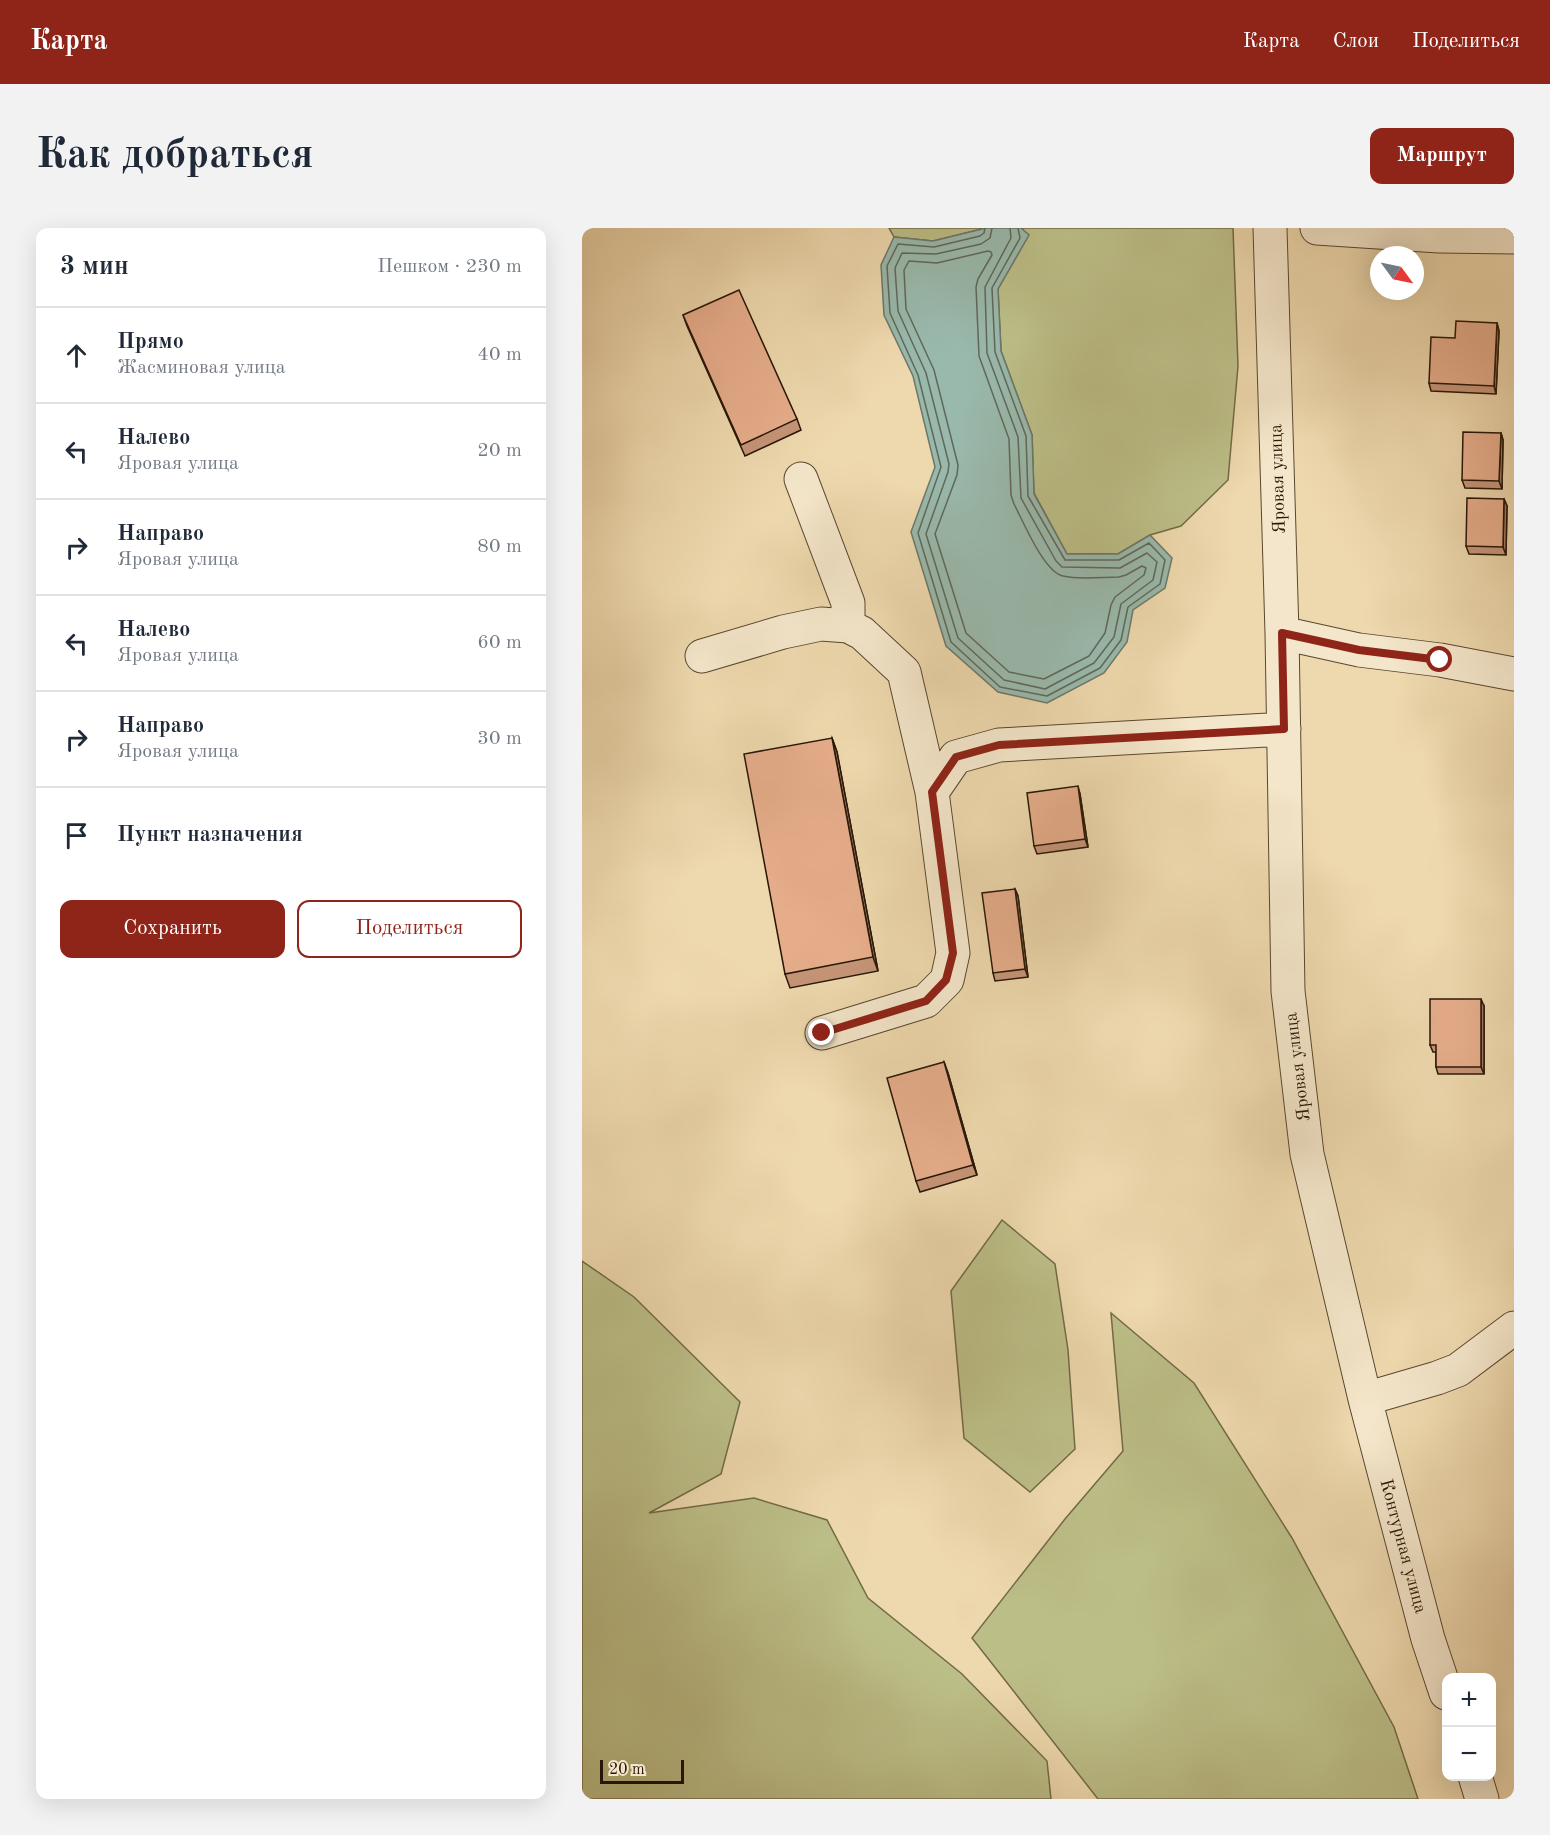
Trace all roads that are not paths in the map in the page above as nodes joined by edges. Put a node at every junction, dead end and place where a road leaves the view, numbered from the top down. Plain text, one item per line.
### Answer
1 (1270, 228) edge
2 (1317, 228) edge
3 (1514, 237) edge
4 (801, 479) dead end
5 (848, 626) junction
6 (1282, 633) junction
7 (702, 656) dead end
8 (1514, 674) edge
9 (1284, 729) junction
10 (932, 792) junction
11 (822, 1033) dead end
12 (1514, 1328) edge
13 (1365, 1399) junction
14 (1442, 1681) edge
15 (1477, 1781) edge
16 (1482, 1799) edge

1 - 6 street, Яровая улица
2 - 3 street
4 - 5 street
5 - 7 street
5 - 10 street
6 - 8 street
6 - 9 street, Яровая улица
9 - 10 street
9 - 13 street, Яровая улица
10 - 11 street
12 - 13 street
13 - 14 street, Контурная улица
15 - 16 street

